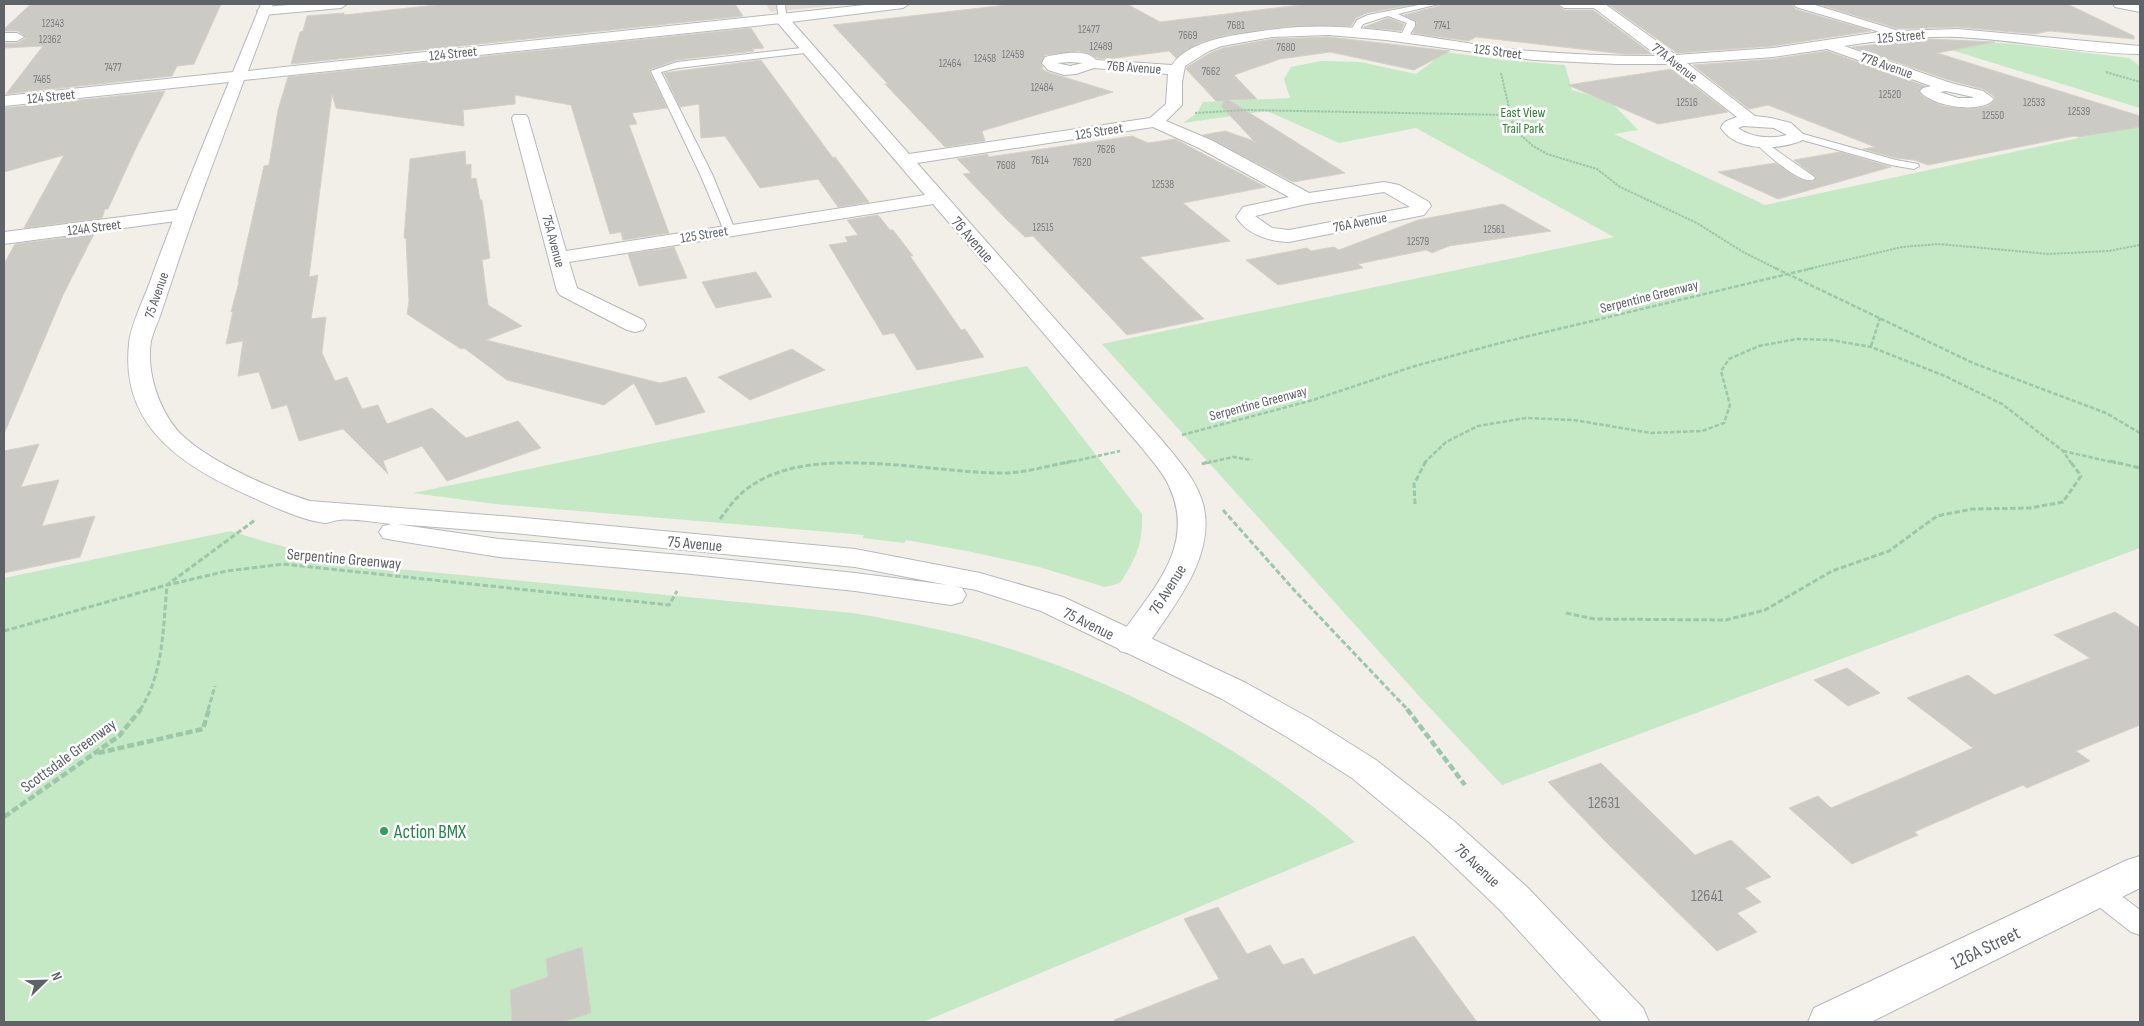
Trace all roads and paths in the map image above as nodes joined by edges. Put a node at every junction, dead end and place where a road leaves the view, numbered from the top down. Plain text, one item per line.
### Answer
1 (341, 4) edge
2 (903, 4) edge
3 (1436, 4) edge
4 (1564, 4) edge
5 (1597, 4) edge
6 (1800, 4) edge
7 (2119, 4) edge
8 (265, 8) edge
9 (2140, 8) edge
10 (783, 13) edge
11 (1390, 14) junction
12 (1354, 32) junction
13 (1899, 34) junction
14 (1404, 36) junction
15 (1827, 45) junction
16 (810, 50) junction
17 (2140, 50) edge
18 (1672, 59) junction
19 (1092, 64) dead end
20 (1500, 69) dead end
21 (1176, 70) junction
22 (239, 76) junction
23 (1946, 86) dead end
24 (4, 101) edge
25 (1194, 113) dead end
26 (1510, 115) junction
27 (520, 118) dead end
28 (1751, 121) junction
29 (1155, 122) junction
30 (1796, 135) junction
31 (1759, 141) junction
32 (906, 160) junction
33 (1914, 166) dead end
34 (1809, 178) dead end
35 (938, 198) junction
36 (1306, 199) junction
37 (184, 215) junction
38 (729, 230) junction
39 (4, 238) edge
40 (2140, 245) edge
41 (559, 258) junction
42 (1786, 274) junction
43 (1880, 318) junction
44 (635, 325) dead end
45 (1871, 347) junction
46 (2140, 432) edge
47 (1179, 436) dead end
48 (1123, 450) dead end
49 (2063, 451) junction
50 (1252, 460) dead end
51 (1196, 465) dead end
52 (2140, 468) edge
53 (282, 501) junction
54 (1415, 504) dead end
55 (1220, 507) dead end
56 (715, 526) dead end
57 (167, 585) junction
58 (679, 587) dead end
59 (1566, 613) dead end
60 (4, 631) edge
61 (1131, 644) junction
62 (215, 686) dead end
63 (95, 753) junction
64 (1465, 785) dead end
65 (4, 817) edge
66 (2140, 871) edge
67 (2098, 892) junction
68 (2140, 924) edge
69 (1628, 1022) edge
70 (1829, 1022) edge

1 - 8 street
2 - 10 street, 124 Street
3 - 11 lane
4 - 5 street, 77A Avenue
5 - 18 street, 77A Avenue
6 - 13 street
7 - 9 street
8 - 22 street, 75 Avenue
10 - 16 street, 76 Avenue
10 - 22 street, 124 Street
11 - 12 lane
11 - 14 lane
12 - 14 street, 125 Street
12 - 21 street, 125 Street
13 - 15 street, 125 Street
13 - 17 street, 125 Street
14 - 18 street, 125 Street
15 - 18 street, 125 Street
15 - 23 street, 77B Avenue
16 - 32 street, 76 Avenue
16 - 38 lane
18 - 28 street, 77A Avenue
19 - 21 street, 76B Avenue
20 - 26 path
21 - 29 street
22 - 24 street, 124 Street
22 - 37 street, 75 Avenue
25 - 26 path
26 - 42 path
27 - 41 street, 75A Avenue
28 - 30 street, 77A Avenue
28 - 31 street, 77A Avenue
29 - 32 street, 125 Street
29 - 36 street
30 - 31 street, 77A Avenue
30 - 33 lane
31 - 34 lane
32 - 35 street, 76 Avenue
35 - 38 street, 125 Street
35 - 61 street, 76 Avenue
36 - 36 street, 76A Avenue
37 - 39 street, 124A Street
37 - 53 street, 75 Avenue
38 - 41 street, 125 Street
40 - 42 path, Serpentine Greenway
41 - 44 street, 75A Avenue
42 - 43 path
42 - 47 path, Serpentine Greenway
43 - 45 path
43 - 46 path
45 - 49 path
45 - 54 path
48 - 56 path
49 - 52 path
49 - 59 path
50 - 51 path
53 - 57 path
53 - 61 street, 75 Avenue
55 - 64 path
57 - 58 path, Serpentine Greenway
57 - 60 path, Serpentine Greenway
57 - 63 path, Scottsdale Greenway
61 - 69 street, 76 Avenue
62 - 63 path
63 - 65 path, Scottsdale Greenway
66 - 67 street, 126A Street
67 - 68 lane
67 - 70 street, 126A Street

